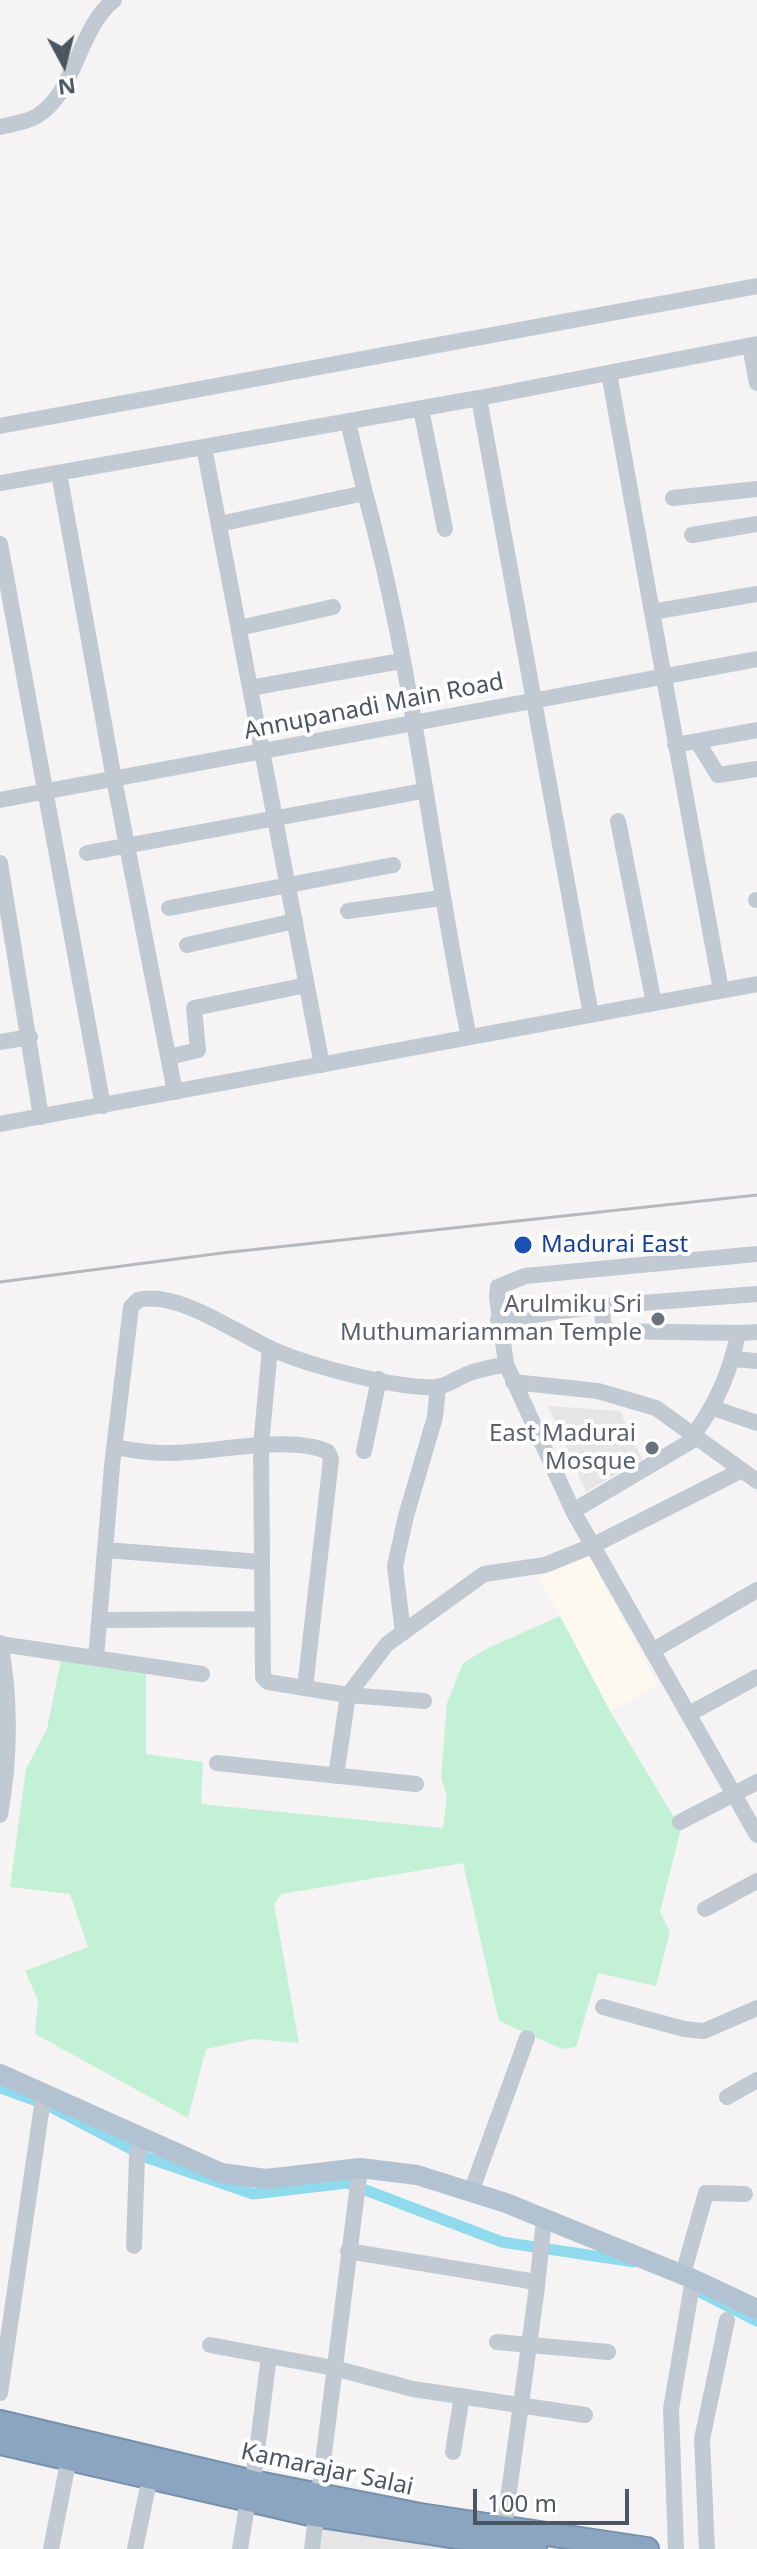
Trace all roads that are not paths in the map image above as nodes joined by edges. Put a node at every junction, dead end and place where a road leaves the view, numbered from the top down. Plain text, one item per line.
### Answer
1 (114, 0) edge
2 (0, 127) edge
3 (757, 286) edge
4 (753, 345) edge
5 (609, 373) junction
6 (757, 383) edge
7 (479, 398) junction
8 (421, 409) junction
9 (348, 422) junction
10 (0, 426) edge
11 (204, 447) junction
12 (59, 473) junction
13 (0, 483) edge
14 (757, 489) edge
15 (365, 493) junction
16 (673, 498) dead end
17 (219, 524) junction
18 (757, 524) edge
19 (445, 529) dead end
20 (692, 535) dead end
21 (0, 544) edge
22 (757, 594) edge
23 (333, 607) dead end
24 (652, 612) junction
25 (239, 628) junction
26 (757, 659) edge
27 (401, 661) junction
28 (662, 677) junction
29 (250, 688) junction
30 (535, 700) junction
31 (412, 724) junction
32 (757, 730) edge
33 (697, 741) junction
34 (675, 745) junction
35 (263, 753) junction
36 (757, 769) edge
37 (114, 779) junction
38 (423, 791) junction
39 (44, 792) junction
40 (0, 800) edge
41 (275, 819) junction
42 (618, 821) dead end
43 (127, 845) junction
44 (87, 853) dead end
45 (0, 863) edge
46 (393, 865) dead end
47 (2, 882) edge
48 (288, 887) junction
49 (441, 898) junction
50 (169, 908) dead end
51 (348, 911) dead end
52 (295, 921) junction
53 (187, 945) dead end
54 (757, 984) edge
55 (307, 985) junction
56 (721, 990) junction
57 (654, 1003) junction
58 (591, 1015) junction
59 (30, 1037) junction
60 (469, 1037) junction
61 (0, 1042) edge
62 (169, 1057) junction
63 (322, 1065) junction
64 (175, 1092) junction
65 (103, 1106) junction
66 (41, 1117) junction
67 (0, 1124) edge
68 (757, 1254) edge
69 (757, 1294) edge
70 (602, 1306) junction
71 (498, 1320) junction
72 (757, 1332) edge
73 (738, 1333) junction
74 (270, 1348) junction
75 (733, 1359) junction
76 (757, 1361) edge
77 (506, 1364) junction
78 (379, 1379) junction
79 (513, 1382) junction
80 (438, 1387) junction
81 (713, 1408) junction
82 (757, 1423) edge
83 (696, 1436) junction
84 (261, 1446) junction
85 (114, 1447) junction
86 (364, 1451) dead end
87 (742, 1470) junction
88 (757, 1481) edge
89 (573, 1511) junction
90 (592, 1546) junction
91 (105, 1550) junction
92 (261, 1562) junction
93 (757, 1590) edge
94 (260, 1619) junction
95 (100, 1620) junction
96 (403, 1633) junction
97 (0, 1643) edge
98 (652, 1651) junction
99 (96, 1658) junction
100 (202, 1674) dead end
101 (757, 1677) edge
102 (305, 1688) junction
103 (348, 1695) junction
104 (424, 1701) dead end
105 (689, 1714) junction
106 (3, 1729) edge
107 (217, 1763) dead end
108 (336, 1776) junction
109 (757, 1782) edge
110 (416, 1784) dead end
111 (734, 1794) junction
112 (0, 1815) edge
113 (680, 1822) dead end
114 (757, 1835) edge
115 (757, 1881) edge
116 (705, 1909) dead end
117 (603, 2007) dead end
118 (757, 2008) edge
119 (527, 2038) dead end
120 (0, 2074) edge
121 (757, 2080) edge
122 (727, 2097) dead end
123 (42, 2101) junction
124 (139, 2147) junction
125 (358, 2179) junction
126 (471, 2192) junction
127 (745, 2194) dead end
128 (544, 2219) junction
129 (134, 2246) dead end
130 (348, 2251) junction
131 (689, 2283) junction
132 (537, 2287) junction
133 (757, 2309) edge
134 (727, 2320) dead end
135 (497, 2342) dead end
136 (210, 2345) dead end
137 (531, 2345) junction
138 (608, 2352) dead end
139 (269, 2356) junction
140 (334, 2368) junction
141 (0, 2393) edge
142 (462, 2396) junction
143 (523, 2406) junction
144 (585, 2415) dead end
145 (0, 2422) edge
146 (0, 2443) edge
147 (453, 2452) dead end
148 (69, 2458) junction
149 (150, 2477) junction
150 (251, 2491) junction
151 (316, 2505) junction
152 (504, 2528) junction
153 (51, 2549) edge
154 (135, 2549) edge
155 (240, 2549) edge
156 (312, 2549) edge
157 (535, 2549) edge
158 (647, 2549) edge
159 (676, 2549) edge
160 (707, 2549) edge

1 - 2 street
3 - 10 street
4 - 5 street
4 - 6 street
5 - 7 street
5 - 24 street
7 - 8 street
7 - 30 street
8 - 9 street
8 - 19 street
9 - 11 street
9 - 15 street
11 - 12 street
11 - 17 street
12 - 13 street
12 - 37 street
14 - 16 street
15 - 17 street
15 - 27 street
17 - 25 street
18 - 20 street
21 - 39 street
22 - 24 street
23 - 25 street
24 - 28 street
25 - 29 street
26 - 28 street, Annupanadi Main Road
27 - 29 street
27 - 31 street
28 - 30 street, Annupanadi Main Road
28 - 34 street
29 - 35 street
30 - 31 street, Annupanadi Main Road
30 - 58 street
31 - 35 street, Annupanadi Main Road
31 - 38 street
32 - 33 street
33 - 34 street
33 - 36 street
34 - 56 street
35 - 37 street, Annupanadi Main Road
35 - 41 street
37 - 39 street, Annupanadi Main Road
37 - 43 street
38 - 41 street
38 - 49 street
39 - 40 street, Annupanadi Main Road
39 - 65 street
41 - 43 street
41 - 48 street
42 - 57 street
43 - 44 street
43 - 62 street
45 - 47 street
46 - 48 street
47 - 59 street
48 - 50 street
48 - 52 street
49 - 51 street
49 - 60 street
52 - 53 street
52 - 55 street
54 - 56 street
55 - 62 street
55 - 63 street
56 - 57 street
57 - 58 street
58 - 60 street
59 - 61 street
59 - 66 street
60 - 63 street
62 - 64 street
63 - 64 street
64 - 65 street
65 - 66 street
66 - 67 street
68 - 71 street
69 - 70 street
70 - 71 street
70 - 73 street
71 - 77 street
72 - 73 street
73 - 75 street
74 - 78 street
74 - 84 street
74 - 85 street
75 - 76 street
75 - 81 street
77 - 79 street
77 - 80 street
78 - 80 street
78 - 86 street
79 - 83 street
79 - 89 street
80 - 96 street
81 - 82 street
81 - 83 street
83 - 87 street
83 - 89 street
84 - 85 street
84 - 92 street
84 - 102 street
85 - 91 street
87 - 88 street
87 - 90 street
89 - 90 street
90 - 96 street
90 - 98 street
91 - 92 street
91 - 95 street
92 - 94 street
93 - 98 street
94 - 95 street
94 - 102 street
95 - 99 street
96 - 103 street
97 - 99 street
97 - 106 street
98 - 105 street
99 - 100 street
101 - 105 street
102 - 103 street
103 - 104 street
103 - 108 street
105 - 111 street
106 - 112 street
107 - 108 street
108 - 110 street
109 - 111 street
111 - 113 street
111 - 114 street
115 - 116 street
117 - 118 street
119 - 126 street
120 - 123 main road
121 - 122 street
123 - 124 main road
123 - 141 street
124 - 125 main road
124 - 129 street
125 - 126 main road
125 - 130 street
126 - 128 main road
127 - 131 street
128 - 131 main road
128 - 132 street
130 - 132 street
130 - 140 street
131 - 133 main road
131 - 159 street
132 - 137 street
134 - 160 street
135 - 137 street
136 - 139 street
137 - 138 street
137 - 143 street
139 - 140 street
139 - 150 street
140 - 142 street
140 - 151 street
142 - 143 street
142 - 147 street
143 - 144 street
143 - 152 street
145 - 150 highway, Kamarajar Salai
146 - 148 highway, Kamarajar Salai
148 - 149 highway, Kamarajar Salai
148 - 153 street
149 - 150 highway, Kamarajar Salai
149 - 154 street
150 - 151 highway, Kamarajar Salai
150 - 155 street
151 - 152 highway, Kamarajar Salai
151 - 156 street
151 - 157 highway, Kamarajar Salai
152 - 158 highway, Kamarajar Salai

